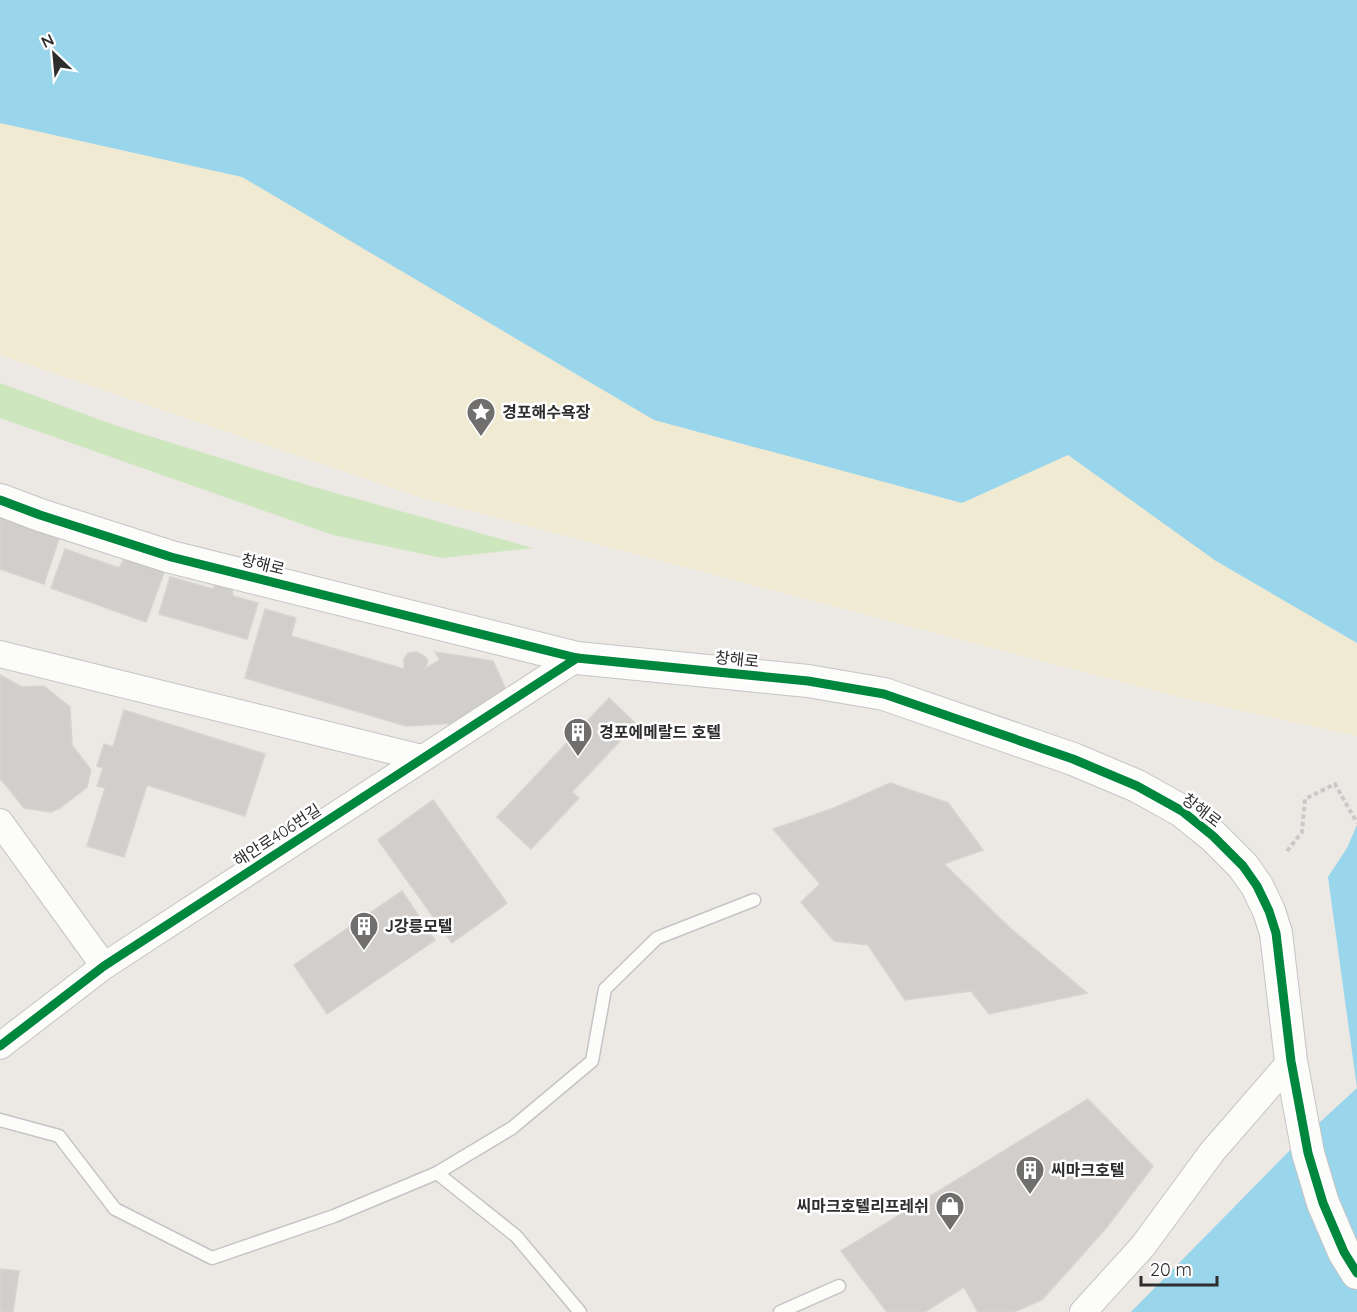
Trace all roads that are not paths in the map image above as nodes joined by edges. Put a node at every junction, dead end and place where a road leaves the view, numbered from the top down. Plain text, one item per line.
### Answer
1 (0, 500) edge
2 (0, 654) edge
3 (577, 658) junction
4 (422, 758) junction
5 (0, 822) edge
6 (754, 900) dead end
7 (104, 966) junction
8 (0, 1046) edge
9 (1292, 1061) junction
10 (0, 1120) edge
11 (437, 1173) junction
12 (1357, 1273) edge
13 (839, 1286) dead end
14 (580, 1312) edge
15 (780, 1312) edge
16 (1083, 1312) edge

1 - 3 street, 창해로
2 - 4 street
3 - 4 street, 해안로406번길
3 - 9 street, 창해로
4 - 7 street, 해안로406번길
5 - 7 street
6 - 11 lane
7 - 8 street, 해안로406번길
9 - 12 street, 창해로
9 - 16 street
10 - 11 lane
11 - 14 lane
13 - 15 lane

